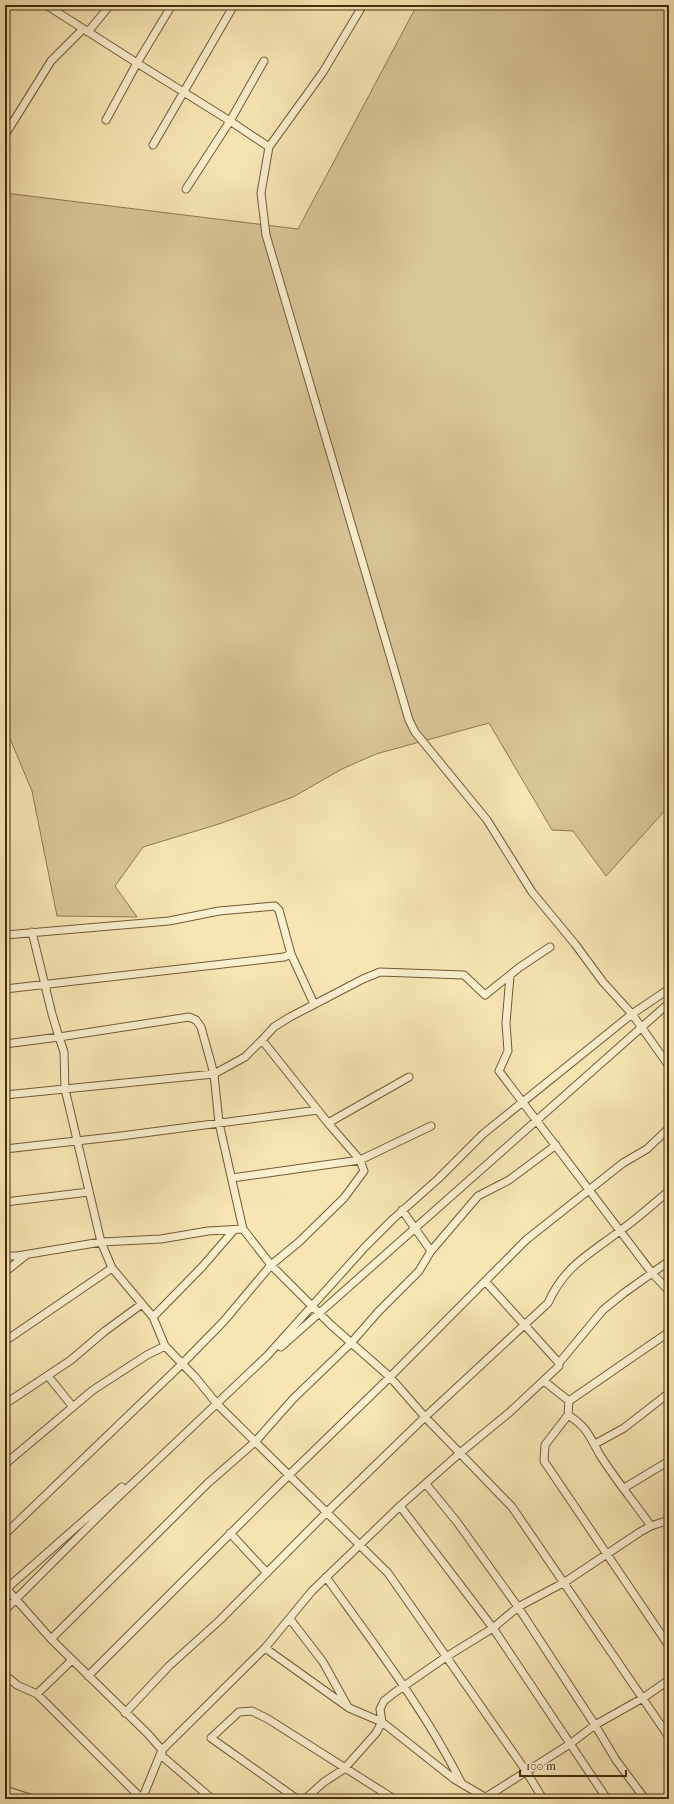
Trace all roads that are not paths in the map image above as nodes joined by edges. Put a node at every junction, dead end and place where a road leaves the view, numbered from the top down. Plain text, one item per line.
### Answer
1 (46, 5) edge
2 (110, 5) edge
3 (172, 5) edge
4 (234, 5) edge
5 (363, 5) edge
6 (86, 31) junction
7 (264, 61) dead end
8 (137, 63) junction
9 (182, 91) junction
10 (106, 120) dead end
11 (230, 121) junction
12 (5, 135) edge
13 (153, 145) dead end
14 (269, 147) junction
15 (186, 189) dead end
16 (32, 932) junction
17 (5, 936) edge
18 (550, 947) dead end
19 (291, 954) junction
20 (510, 976) junction
21 (45, 983) junction
22 (669, 988) edge
23 (5, 989) edge
24 (669, 1003) edge
25 (314, 1004) junction
26 (632, 1014) junction
27 (59, 1037) junction
28 (262, 1040) junction
29 (5, 1044) edge
30 (669, 1066) edge
31 (214, 1074) junction
32 (409, 1077) dead end
33 (65, 1089) junction
34 (5, 1095) edge
35 (521, 1102) junction
36 (318, 1110) junction
37 (328, 1123) junction
38 (219, 1124) junction
39 (431, 1126) dead end
40 (669, 1128) edge
41 (78, 1140) junction
42 (556, 1145) junction
43 (5, 1149) edge
44 (360, 1160) junction
45 (232, 1178) junction
46 (590, 1189) junction
47 (669, 1191) edge
48 (89, 1192) junction
49 (5, 1202) edge
50 (402, 1210) junction
51 (243, 1229) junction
52 (234, 1230) junction
53 (621, 1230) junction
54 (101, 1242) junction
55 (431, 1251) junction
56 (27, 1254) junction
57 (5, 1256) edge
58 (669, 1261) edge
59 (271, 1265) junction
60 (112, 1268) junction
61 (5, 1272) edge
62 (652, 1272) junction
63 (485, 1281) junction
64 (669, 1291) edge
65 (142, 1304) junction
66 (313, 1305) junction
67 (153, 1317) junction
68 (525, 1324) junction
69 (669, 1332) edge
70 (5, 1341) edge
71 (351, 1343) junction
72 (165, 1346) junction
73 (559, 1363) junction
74 (182, 1364) junction
75 (48, 1376) junction
76 (390, 1378) junction
77 (544, 1381) junction
78 (669, 1393) edge
79 (568, 1401) junction
80 (5, 1404) edge
81 (217, 1404) junction
82 (73, 1407) junction
83 (568, 1415) junction
84 (425, 1417) junction
85 (255, 1442) junction
86 (595, 1444) junction
87 (460, 1453) junction
88 (669, 1460) edge
89 (5, 1464) edge
90 (289, 1475) junction
91 (426, 1484) junction
92 (624, 1488) junction
93 (400, 1506) junction
94 (326, 1513) junction
95 (669, 1520) edge
96 (651, 1526) junction
97 (230, 1533) junction
98 (5, 1534) edge
99 (360, 1546) junction
100 (607, 1552) junction
101 (267, 1573) junction
102 (326, 1577) junction
103 (565, 1582) junction
104 (5, 1587) edge
105 (5, 1590) edge
106 (16, 1600) junction
107 (518, 1607) junction
108 (5, 1610) edge
109 (290, 1619) junction
110 (493, 1628) junction
111 (51, 1639) junction
112 (669, 1645) edge
113 (265, 1648) junction
114 (446, 1657) junction
115 (72, 1660) junction
116 (5, 1675) edge
117 (88, 1676) junction
118 (669, 1680) edge
119 (404, 1686) junction
120 (37, 1694) junction
121 (643, 1698) junction
122 (349, 1708) junction
123 (125, 1713) junction
124 (382, 1722) junction
125 (595, 1725) junction
126 (669, 1737) edge
127 (570, 1744) junction
128 (162, 1750) junction
129 (344, 1769) junction
130 (526, 1771) junction
131 (463, 1785) junction
132 (5, 1790) edge
133 (487, 1798) edge
134 (33, 1799) edge
135 (142, 1799) edge
136 (212, 1799) edge
137 (296, 1799) edge
138 (305, 1799) edge
139 (394, 1799) edge
140 (543, 1799) edge
141 (607, 1799) edge
142 (645, 1799) edge

1 - 6 street
2 - 6 street
3 - 8 street
4 - 9 street
5 - 14 street
6 - 8 street
6 - 12 street
7 - 11 street
8 - 9 street
8 - 10 street
9 - 11 street
9 - 13 street
11 - 14 street
11 - 15 street
14 - 26 street
16 - 17 street
16 - 19 street
16 - 21 street
18 - 20 street
19 - 21 street
19 - 25 street
20 - 25 street
20 - 35 street
21 - 23 street
21 - 27 street
22 - 26 street
24 - 105 street
25 - 28 street
26 - 30 street
26 - 35 street
27 - 29 street
27 - 31 street
27 - 33 street
28 - 31 street
28 - 36 street
31 - 33 street
31 - 38 street
32 - 37 street
33 - 34 street
33 - 41 street
35 - 42 street
35 - 50 street
36 - 37 street
36 - 38 street
37 - 44 street
38 - 41 street
38 - 45 street
39 - 44 street
40 - 46 street
41 - 43 street
41 - 48 street
42 - 46 street
42 - 55 street
44 - 45 street
44 - 59 street
45 - 51 street
46 - 53 street
46 - 63 street
47 - 53 street
48 - 49 street
48 - 54 street
50 - 55 street
50 - 66 street
51 - 52 street
51 - 59 street
52 - 54 street
52 - 67 street
53 - 62 street
53 - 68 street
54 - 56 street
54 - 60 street
55 - 71 street
56 - 57 street
56 - 61 street
58 - 62 street
59 - 66 street
59 - 74 street
60 - 65 street
60 - 70 street
62 - 64 street
62 - 73 street
63 - 68 street
63 - 76 street
65 - 67 street
65 - 75 street
66 - 71 street
66 - 81 street
67 - 72 street
68 - 73 street
68 - 84 street
69 - 79 street
71 - 76 street
71 - 85 street
72 - 74 street
72 - 82 street
73 - 77 street
74 - 81 street
74 - 98 street
75 - 80 street
75 - 82 street
76 - 84 street
76 - 90 street
77 - 79 street
77 - 87 street
78 - 86 street
79 - 83 street
81 - 85 street
81 - 106 street
82 - 89 street
83 - 86 street
83 - 100 street
84 - 87 street
84 - 94 street
85 - 90 street
85 - 111 street
86 - 92 street
87 - 91 street
87 - 103 street
88 - 92 street
90 - 94 street
90 - 97 street
91 - 93 street
91 - 107 street
92 - 96 street
93 - 99 street
93 - 110 street
94 - 99 street
94 - 101 street
95 - 96 street
96 - 100 street
97 - 101 street
97 - 117 street
99 - 102 street
99 - 114 street
100 - 103 street
100 - 112 street
101 - 123 street
102 - 109 street
102 - 119 street
103 - 107 street
103 - 121 street
104 - 106 street
106 - 108 street
106 - 111 street
107 - 110 street
107 - 125 street
109 - 113 street
109 - 122 street
110 - 114 street
110 - 127 street
111 - 115 street
113 - 122 street
113 - 128 street
114 - 119 street
114 - 130 street
115 - 117 street
115 - 120 street
116 - 120 street
117 - 123 street
118 - 121 street
119 - 124 street
119 - 131 street
120 - 135 street
121 - 125 street
121 - 126 street
122 - 124 street
123 - 128 street
124 - 129 street
124 - 131 street
125 - 127 street
125 - 142 street
127 - 130 street
127 - 141 street
128 - 135 street
128 - 136 street
129 - 137 street
129 - 138 street
129 - 139 street
130 - 133 street
130 - 140 street
131 - 133 street
132 - 134 street

